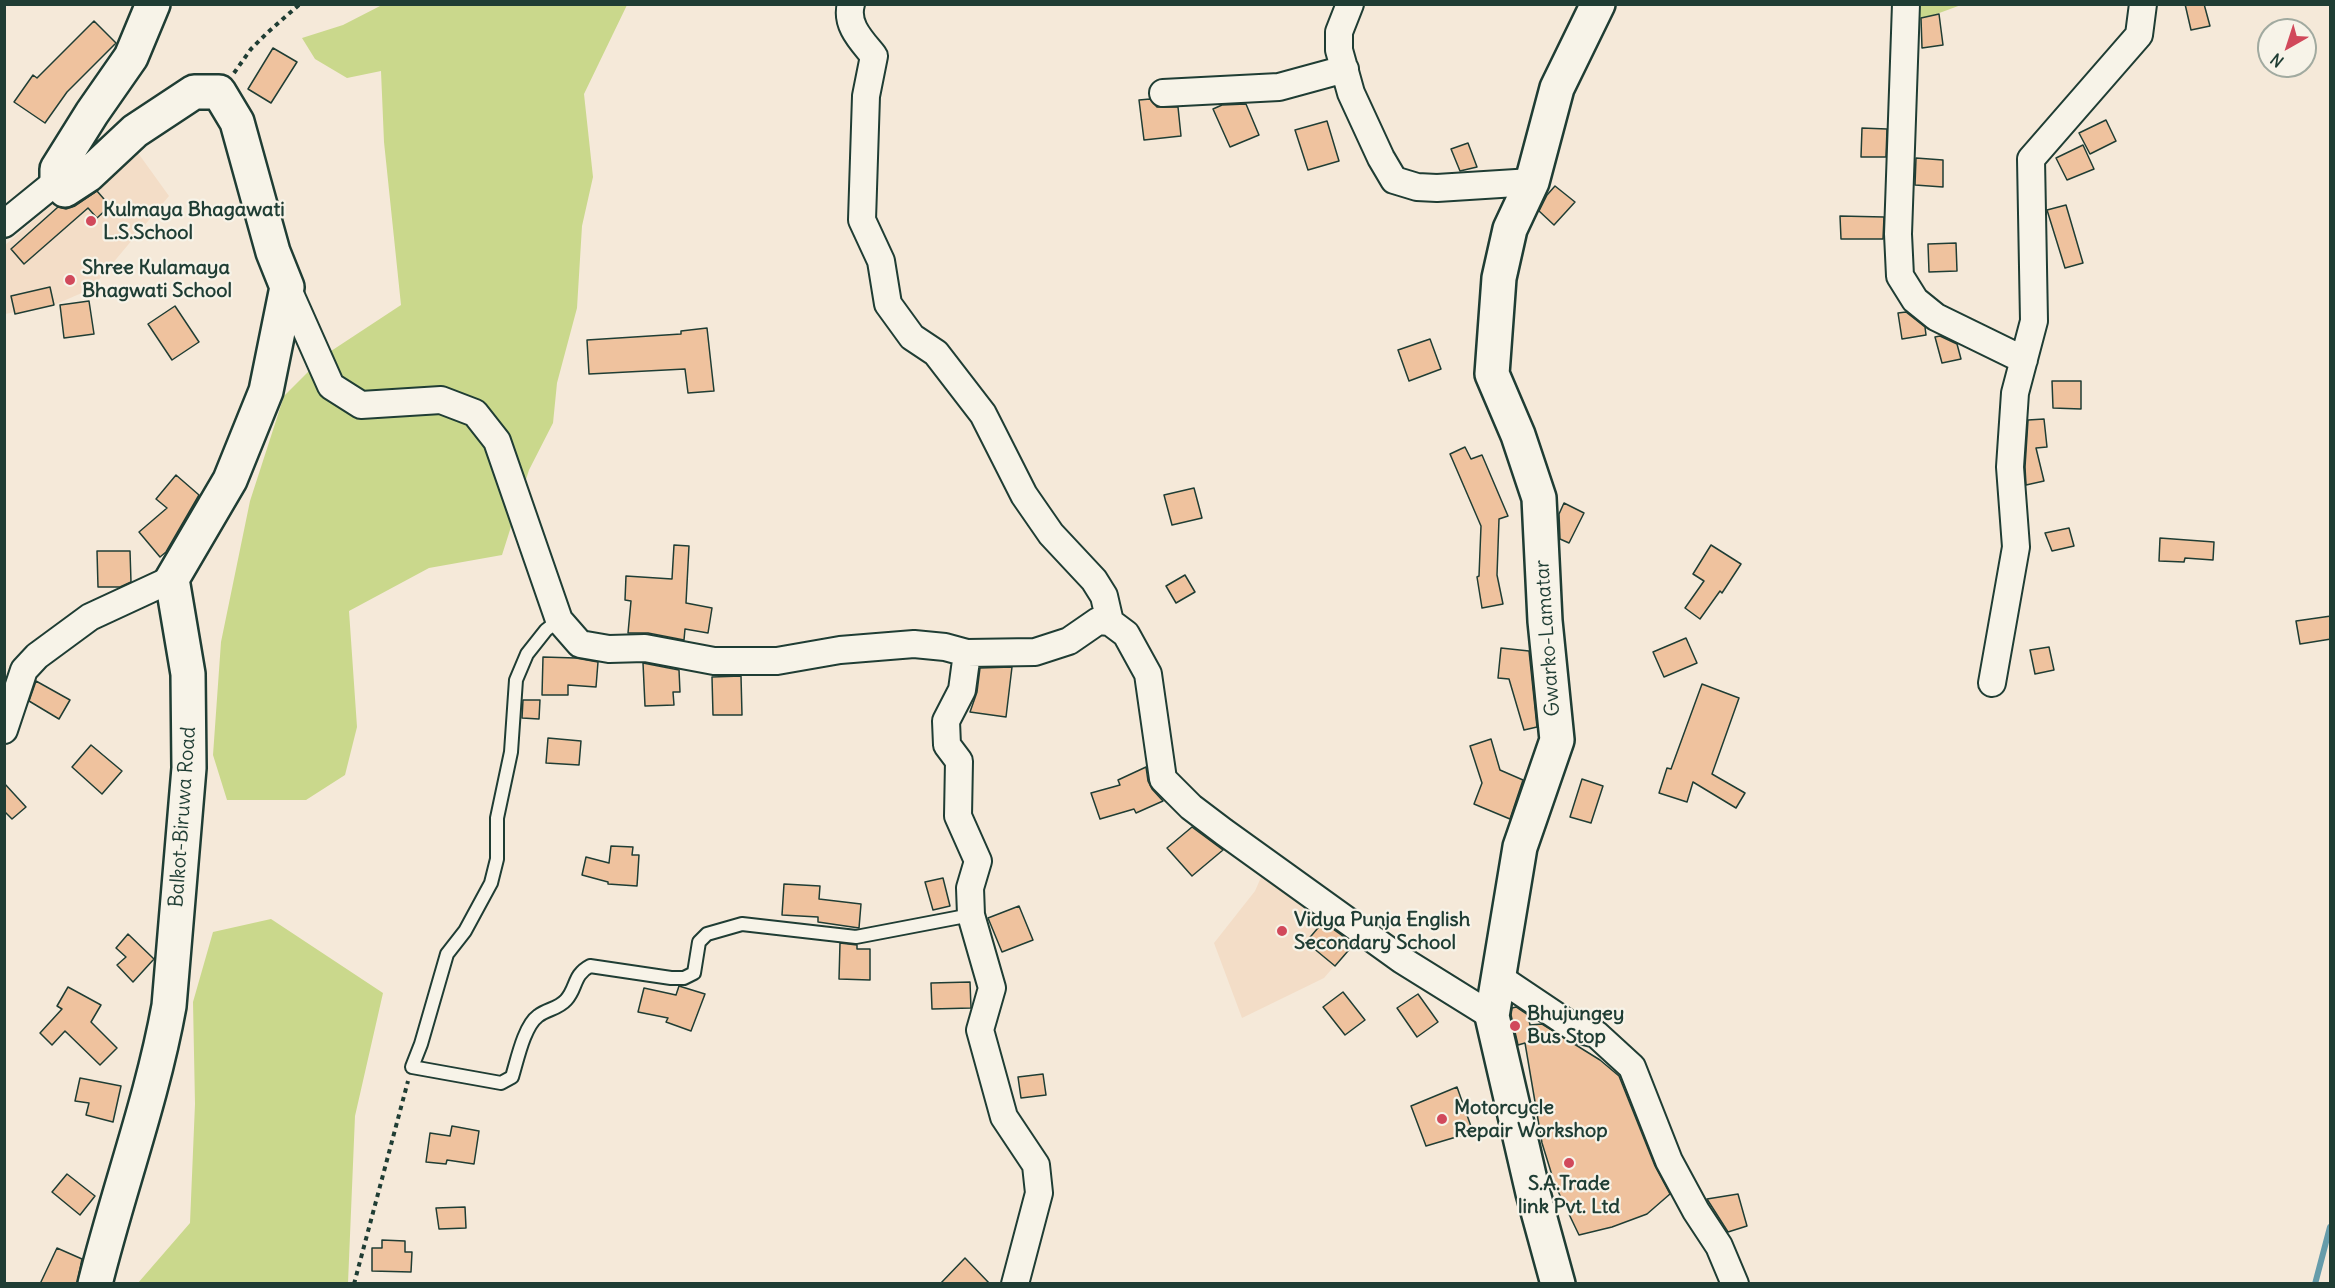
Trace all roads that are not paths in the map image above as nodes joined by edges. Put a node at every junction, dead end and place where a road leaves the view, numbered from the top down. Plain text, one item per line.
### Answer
1 (153, 4) edge
2 (851, 4) edge
3 (1350, 4) edge
4 (1599, 4) edge
5 (1906, 4) edge
6 (2143, 4) edge
7 (1345, 69) junction
8 (1163, 93) dead end
9 (57, 181) junction
10 (1532, 182) junction
11 (4, 224) edge
12 (287, 286) junction
13 (2024, 360) junction
14 (171, 579) junction
15 (559, 620) junction
16 (1110, 622) junction
17 (967, 653) junction
18 (1992, 683) dead end
19 (4, 730) edge
20 (971, 915) junction
21 (1497, 976) junction
22 (1492, 1016) junction
23 (95, 1284) edge
24 (1015, 1284) edge
25 (1558, 1284) edge
26 (1735, 1284) edge

1 - 9 main road
2 - 16 street
3 - 7 street
4 - 10 main road, Gwarko-Lamatar
5 - 13 street
6 - 13 street
7 - 8 street
7 - 10 street
9 - 11 street
9 - 12 main road
10 - 21 main road, Gwarko-Lamatar
12 - 14 main road
12 - 15 street
13 - 18 street
14 - 19 street
14 - 23 main road, Balkot-Biruwa Road
15 - 17 street
15 - 20 lane
16 - 17 street
16 - 22 street
17 - 20 street
20 - 24 street
21 - 22 main road, Gwarko-Lamatar
21 - 26 street
22 - 25 main road, Gwarko-Lamatar

